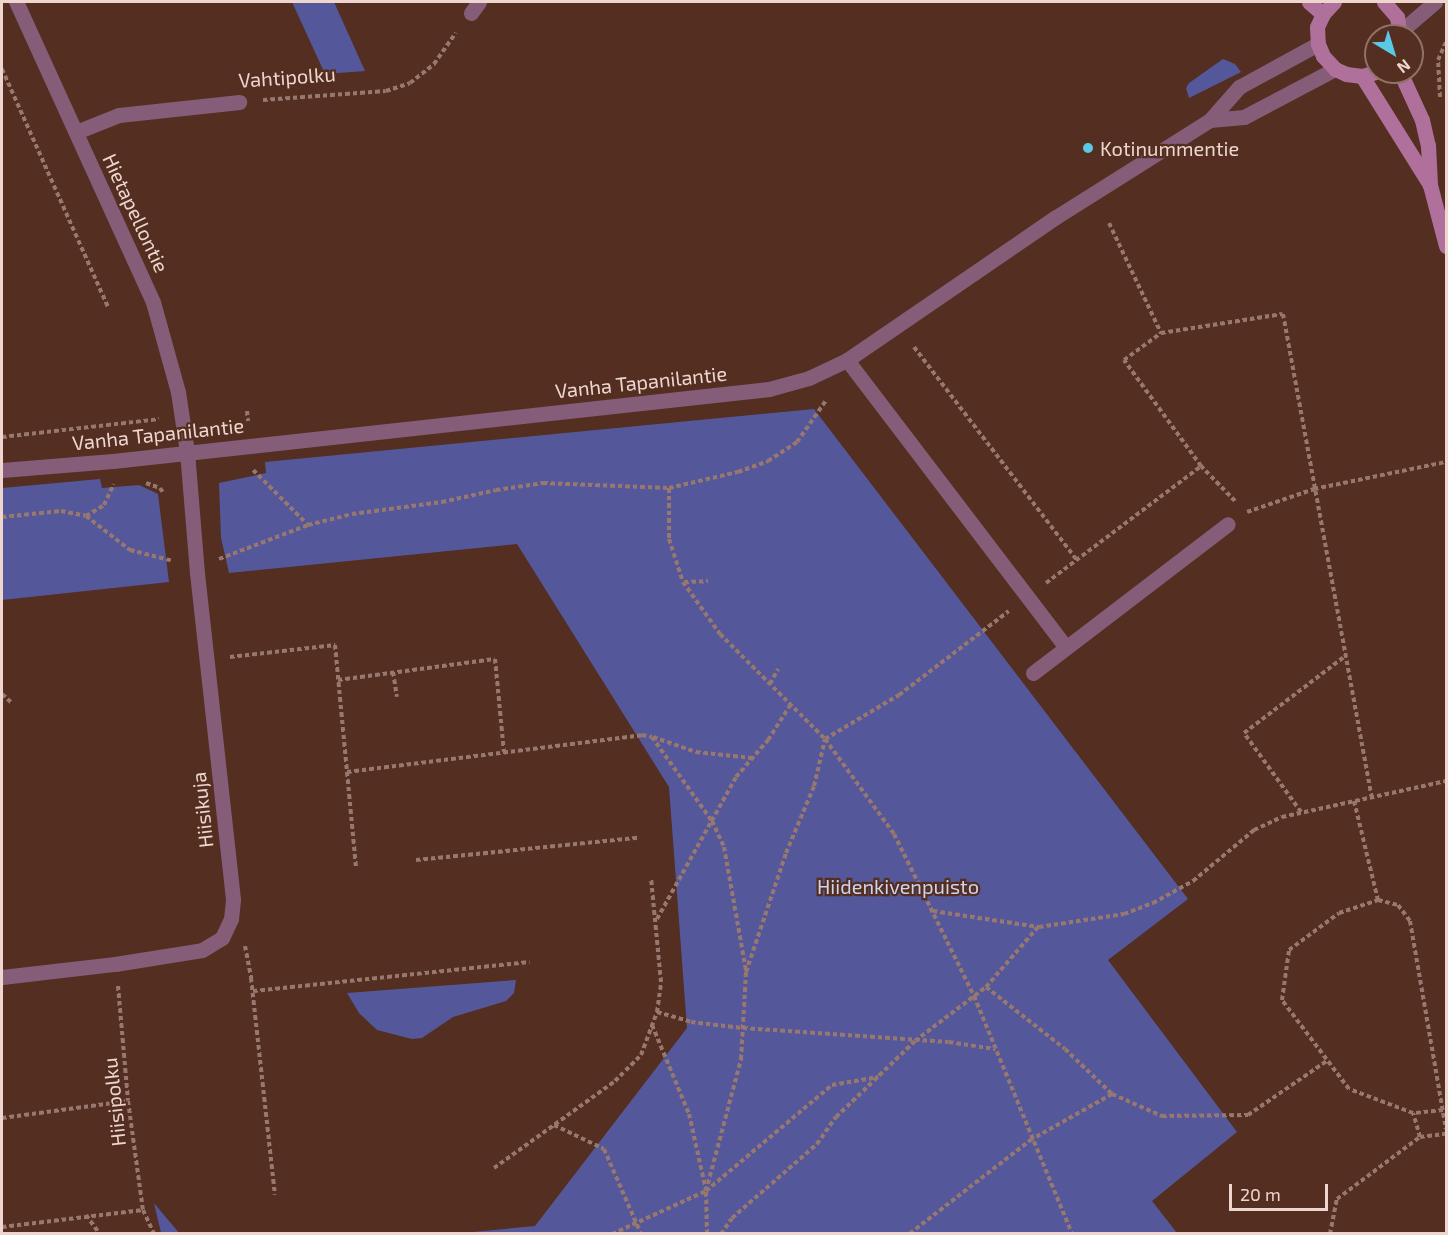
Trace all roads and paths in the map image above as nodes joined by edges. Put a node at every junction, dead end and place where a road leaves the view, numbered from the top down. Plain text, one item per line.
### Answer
1 (15, 2) edge
2 (1309, 2) edge
3 (1334, 2) edge
4 (1384, 2) edge
5 (1435, 2) edge
6 (475, 7) edge
7 (1323, 14) junction
8 (1398, 24) edge
9 (1410, 24) edge
10 (1446, 42) edge
11 (1318, 44) junction
12 (2, 69) edge
13 (1335, 69) junction
14 (1364, 74) edge
15 (1374, 84) edge
16 (1406, 84) edge
17 (1440, 97) dead end
18 (238, 102) joint
19 (1210, 120) junction
20 (76, 132) junction
21 (1430, 185) junction
22 (1109, 223) dead end
23 (1446, 246) edge
24 (108, 307) dead end
25 (1161, 333) junction
26 (914, 347) dead end
27 (847, 360) junction
28 (827, 399) dead end
29 (248, 411) dead end
30 (164, 419) dead end
31 (2, 437) edge
32 (250, 445) junction
33 (187, 452) junction
34 (1446, 462) edge
35 (2, 470) edge
36 (124, 482) dead end
37 (141, 482) dead end
38 (669, 489) junction
39 (1314, 489) junction
40 (167, 499) dead end
41 (1246, 512) junction
42 (86, 516) junction
43 (2, 517) edge
44 (1228, 524) joint
45 (308, 525) junction
46 (172, 551) dead end
47 (1076, 559) dead end
48 (219, 560) junction
49 (173, 561) junction
50 (196, 563) junction
51 (220, 570) dead end
52 (175, 572) dead end
53 (708, 581) dead end
54 (683, 582) junction
55 (227, 646) dead end
56 (1066, 647) junction
57 (1345, 656) junction
58 (228, 657) junction
59 (230, 669) dead end
60 (778, 669) dead end
61 (393, 672) junction
62 (1034, 673) dead end
63 (338, 680) junction
64 (770, 684) junction
65 (2, 694) edge
66 (397, 697) dead end
67 (12, 703) dead end
68 (791, 704) junction
69 (652, 737) junction
70 (825, 739) junction
71 (504, 752) junction
72 (752, 758) junction
73 (347, 772) junction
74 (1446, 781) edge
75 (1372, 798) junction
76 (1353, 801) junction
77 (1301, 812) junction
78 (712, 821) junction
79 (638, 838) dead end
80 (416, 860) dead end
81 (356, 868) dead end
82 (651, 879) dead end
83 (1378, 900) junction
84 (933, 911) junction
85 (657, 919) junction
86 (1039, 927) junction
87 (238, 951) dead end
88 (529, 962) dead end
89 (115, 964) junction
90 (746, 972) junction
91 (2, 977) edge
92 (130, 986) dead end
93 (986, 987) junction
94 (118, 988) junction
95 (106, 989) dead end
96 (253, 992) junction
97 (974, 996) junction
98 (657, 1012) junction
99 (652, 1025) junction
100 (743, 1028) junction
101 (915, 1041) junction
102 (995, 1049) junction
103 (1328, 1060) junction
104 (879, 1077) junction
105 (1112, 1094) junction
106 (128, 1101) junction
107 (1443, 1110) junction
108 (1413, 1113) junction
109 (2, 1118) edge
110 (553, 1125) junction
111 (1446, 1131) edge
112 (1420, 1137) junction
113 (1032, 1139) junction
114 (494, 1168) dead end
115 (706, 1191) junction
116 (275, 1194) dead end
117 (143, 1210) junction
118 (85, 1215) junction
119 (637, 1223) junction
120 (2, 1227) edge
121 (100, 1233) edge
122 (154, 1233) edge
123 (612, 1233) edge
124 (641, 1233) edge
125 (707, 1233) edge
126 (721, 1233) edge
127 (909, 1233) edge
128 (1072, 1233) edge
129 (1330, 1233) edge

1 - 20 street, Hietapellontie
2 - 7 main road
3 - 7 main road
4 - 8 main road
5 - 9 street
6 - 18 path, Vahtipolku
7 - 11 main road
10 - 17 path
11 - 13 main road
11 - 19 street, Vanha Tapanilantie
12 - 24 path
13 - 14 main road
13 - 19 street, Vanha Tapanilantie
15 - 21 main road
16 - 21 main road
18 - 20 street, Vahtipolku
19 - 27 street, Vanha Tapanilantie
20 - 33 street, Hietapellontie
21 - 23 main road
22 - 25 path
25 - 39 path
25 - 41 path
26 - 47 path
27 - 32 street, Vanha Tapanilantie
27 - 56 street
28 - 38 path
29 - 32 path
30 - 31 path
32 - 33 street, Vanha Tapanilantie
32 - 45 path
33 - 35 street, Vanha Tapanilantie
33 - 50 street, Hiisikuja
34 - 39 path
36 - 42 path
37 - 40 path
38 - 45 path
38 - 54 path
39 - 41 path
39 - 57 path
41 - 44 path
42 - 43 path
42 - 49 path
44 - 56 street
45 - 48 path
46 - 49 path
48 - 50 path
48 - 51 path
49 - 50 path
49 - 52 path
50 - 89 street, Hiisikuja
53 - 54 path
54 - 64 path
55 - 58 path
56 - 62 street
57 - 75 path
57 - 77 path
58 - 59 path
58 - 63 path
60 - 64 path
61 - 63 path
61 - 66 path
61 - 71 path
63 - 73 path
64 - 68 path
65 - 67 path
68 - 70 path
68 - 72 path
69 - 71 path
69 - 72 path
69 - 78 path
70 - 84 path
70 - 90 path
71 - 73 path
72 - 78 path
73 - 81 path
74 - 75 path
75 - 76 path
76 - 77 path
76 - 83 path
77 - 86 path
78 - 85 path
78 - 90 path
79 - 80 path
82 - 85 path
83 - 103 path
83 - 107 path
84 - 86 path
84 - 97 path
85 - 98 path
86 - 93 path
87 - 96 path
88 - 96 path
89 - 91 street, Hiisikuja
89 - 94 path, Hiisipolku
90 - 100 path
92 - 94 path
93 - 97 path
93 - 105 path
94 - 95 path
94 - 106 path, Hiisipolku
96 - 116 path
97 - 101 path
97 - 102 path
98 - 99 path
98 - 100 path
99 - 110 path
99 - 115 path
100 - 101 path
100 - 115 path
101 - 102 path
101 - 104 path
102 - 113 path
103 - 105 path
103 - 108 path
104 - 115 path
104 - 126 path
105 - 113 path
106 - 109 path
106 - 117 path, Hiisipolku
107 - 108 path
107 - 111 path
108 - 112 path
110 - 114 path
110 - 119 path
111 - 112 path
112 - 129 path
113 - 127 path
113 - 128 path
115 - 119 path
115 - 125 path
117 - 118 path
117 - 122 path, Hiisipolku
118 - 120 path
118 - 121 path
119 - 123 path
119 - 124 path

